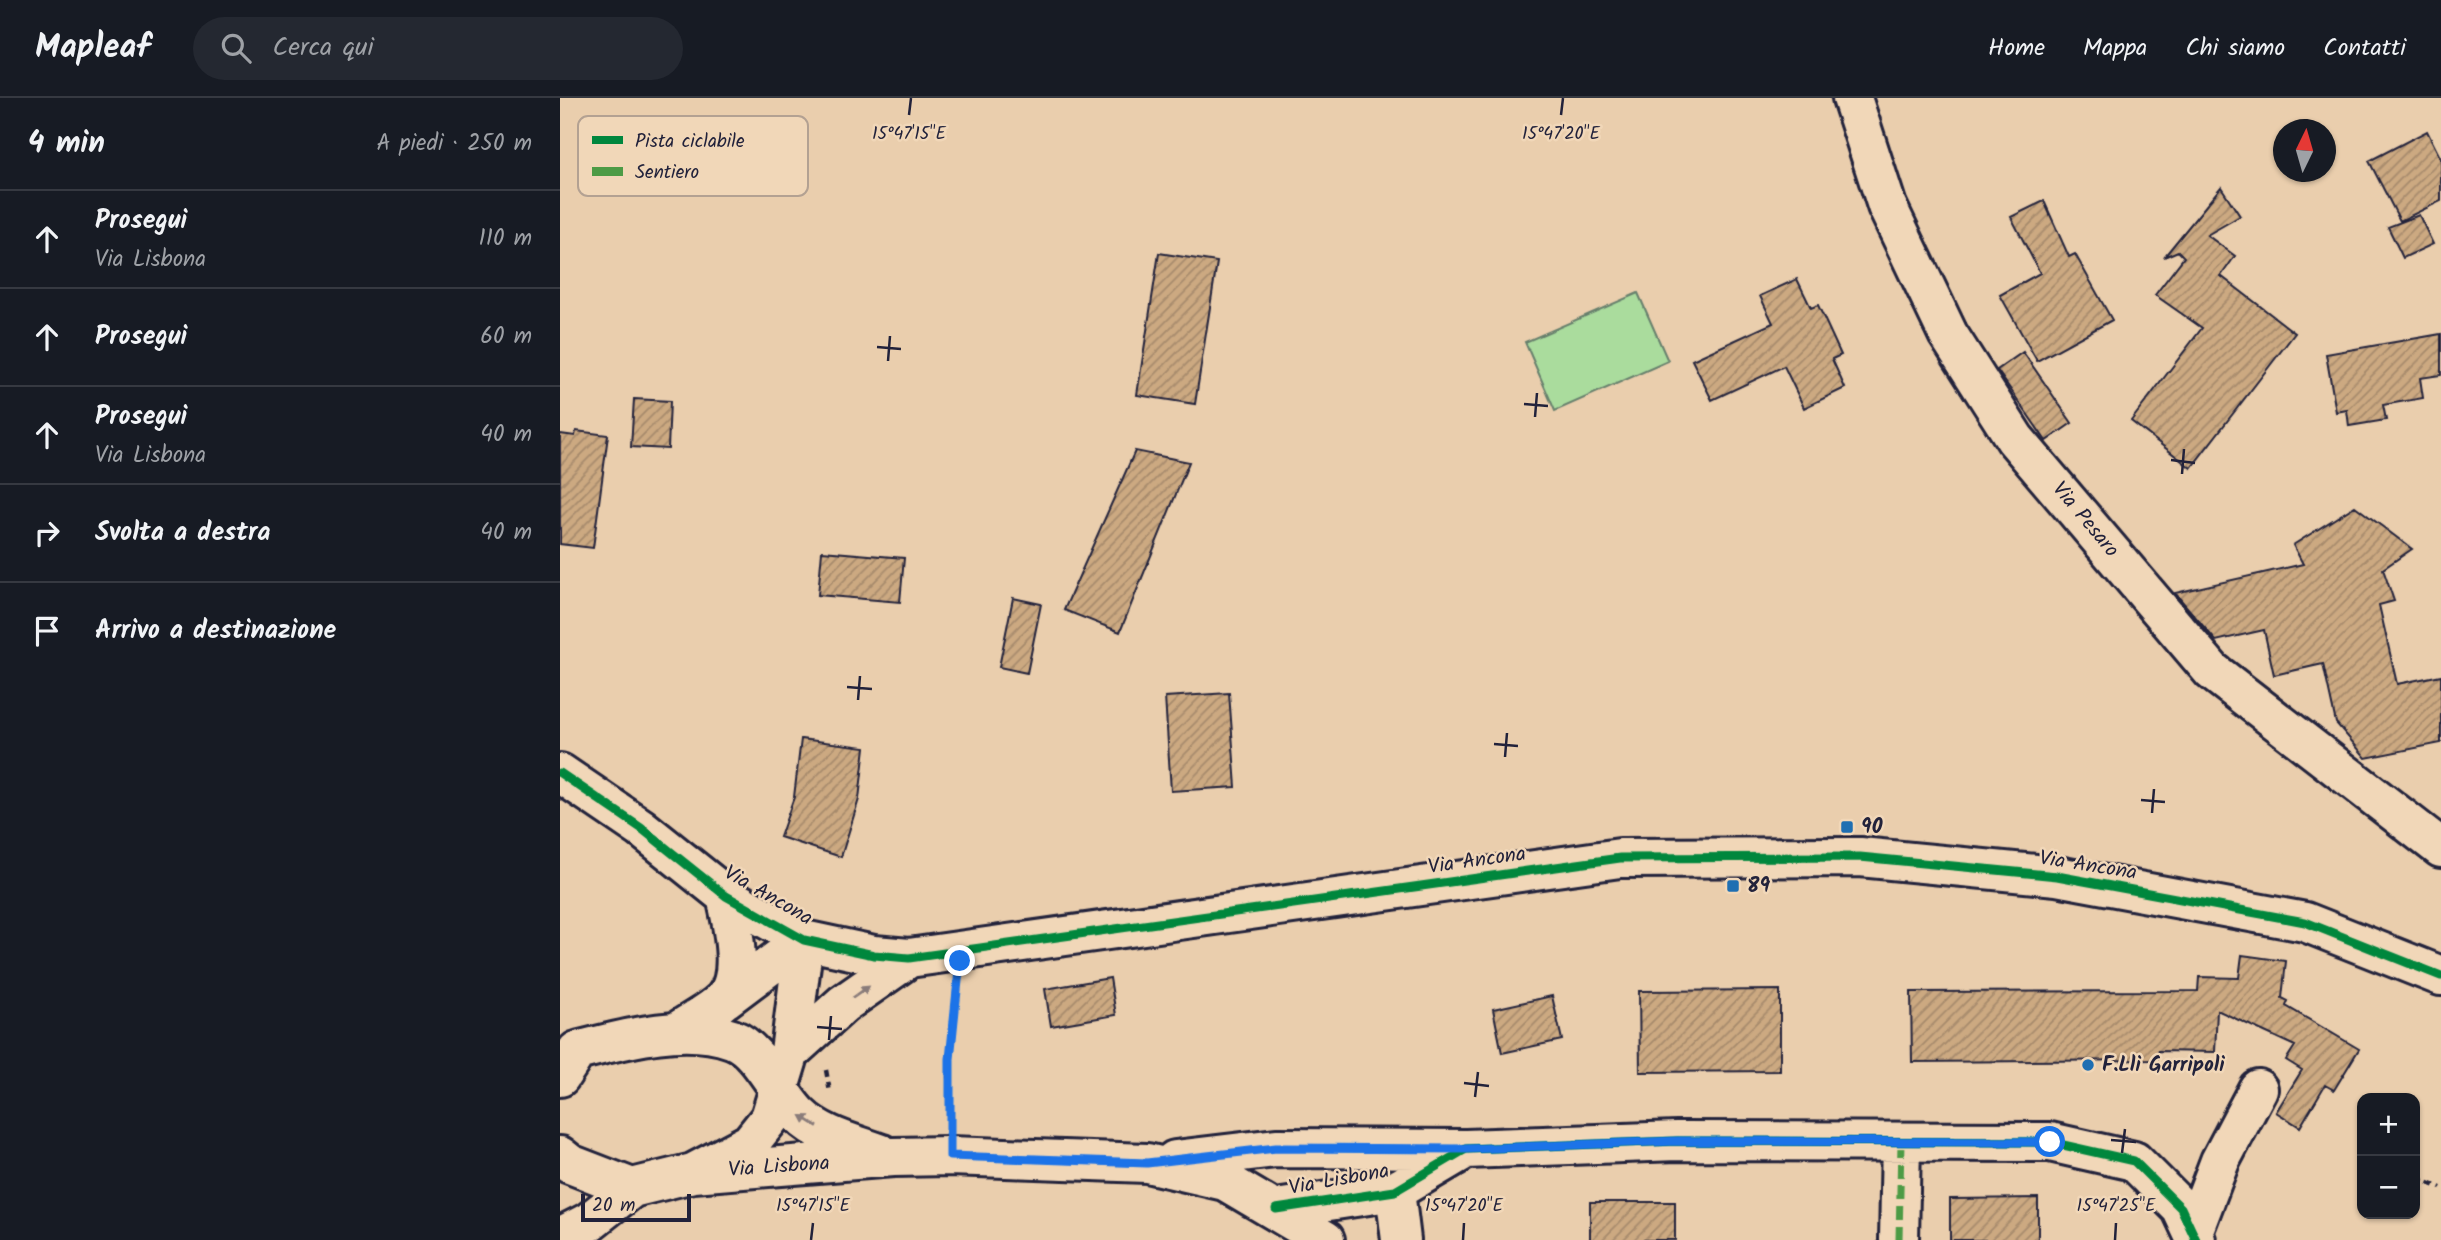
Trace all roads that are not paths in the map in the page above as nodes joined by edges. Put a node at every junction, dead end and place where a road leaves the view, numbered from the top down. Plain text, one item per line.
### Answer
1 (1852, 98) edge
2 (560, 773) edge
3 (2441, 848) edge
4 (726, 895) junction
5 (804, 940) junction
6 (909, 958) junction
7 (2441, 976) edge
8 (725, 999) junction
9 (678, 1031) junction
10 (566, 1059) edge
11 (785, 1069) junction
12 (2258, 1089) dead end
13 (1901, 1142) junction
14 (1466, 1149) junction
15 (560, 1157) edge
16 (893, 1157) junction
17 (1147, 1163) junction
18 (692, 1173) junction
19 (632, 1188) junction
20 (1395, 1191) junction
21 (1276, 1209) junction
22 (2194, 1236) edge
23 (560, 1237) edge
24 (1325, 1240) edge
25 (1401, 1240) edge
26 (1899, 1240) edge

1 - 3 street, Via Pesaro
2 - 4 street, Via Ancona
4 - 5 street, Via Ancona
4 - 8 street
5 - 6 street, Via Ancona
5 - 8 street
5 - 11 street
6 - 7 street, Via Ancona
11 -> 6 street
8 - 9 street
9 - 10 street
9 - 11 street
16 -> 11 street
11 - 18 street
12 - 22 street
13 - 14 street, Via Lisbona
13 - 22 street, Via Lisbona
13 - 26 street
14 - 17 street
14 - 20 street, Via Lisbona
15 - 19 street
16 - 17 street, Via Lisbona
16 - 18 street, Via Lisbona
17 - 21 street, Via Lisbona
18 - 19 street
19 - 23 street
20 - 21 street, Via Lisbona
20 - 25 street
21 - 24 street, Via Lisbona

